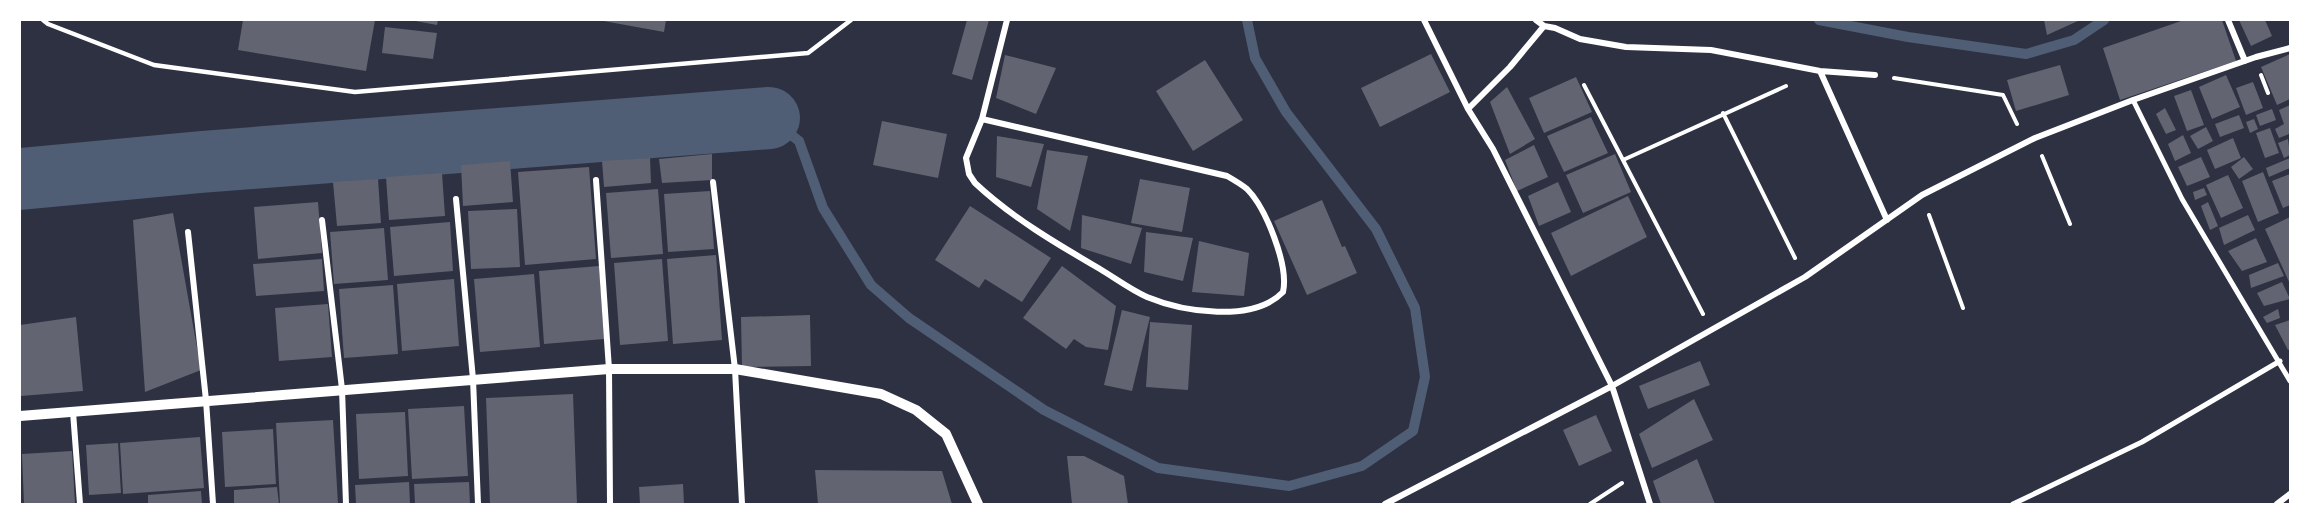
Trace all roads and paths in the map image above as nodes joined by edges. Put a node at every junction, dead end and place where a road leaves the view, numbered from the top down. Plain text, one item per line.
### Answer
1 (43, 20) edge
2 (851, 20) edge
3 (1007, 20) edge
4 (1424, 20) edge
5 (1536, 20) edge
6 (2228, 20) edge
7 (1544, 26) junction
8 (2290, 48) edge
9 (2245, 61) junction
10 (1820, 71) junction
11 (1875, 75) joint
12 (1584, 85) dead end
13 (2133, 100) junction
14 (1468, 109) junction
15 (1723, 113) junction
16 (982, 119) junction
17 (2035, 138) junction
18 (2026, 143) junction
19 (1623, 160) junction
20 (596, 180) dead end
21 (713, 182) dead end
22 (1922, 195) junction
23 (456, 200) dead end
24 (322, 220) dead end
25 (1887, 220) junction
26 (2070, 224) dead end
27 (188, 232) dead end
28 (1805, 277) junction
29 (1963, 308) dead end
30 (1711, 330) junction
31 (2280, 361) junction
32 (609, 369) junction
33 (735, 369) junction
34 (473, 379) junction
35 (2290, 381) edge
36 (1612, 386) junction
37 (342, 389) junction
38 (206, 400) junction
39 (73, 412) junction
40 (20, 416) edge
41 (1640, 471) junction
42 (2290, 494) edge
43 (80, 504) edge
44 (213, 504) edge
45 (346, 504) edge
46 (478, 504) edge
47 (610, 504) edge
48 (742, 504) edge
49 (978, 504) edge
50 (1385, 504) edge
51 (1590, 504) edge
52 (1650, 504) edge
53 (2013, 504) edge
54 (2277, 504) edge

1 - 2 lane
3 - 16 street
4 - 14 street
5 - 7 street
6 - 9 street
7 - 10 street
7 - 14 street
8 - 9 street
9 - 13 street
10 - 11 street
10 - 15 path
10 - 25 street
11 - 18 path
12 - 19 path
13 - 17 street
13 - 31 street
14 - 36 street
15 - 19 path
15 - 28 path
16 - 16 street
17 - 18 street
17 - 26 path
18 - 22 street
19 - 30 path
20 - 32 street
21 - 33 street
22 - 25 street
22 - 29 path
23 - 34 street
24 - 37 street
25 - 28 street
27 - 38 street
28 - 30 street
30 - 36 street
31 - 35 street
31 - 53 street
32 - 33 street
32 - 34 street
32 - 47 street
33 - 48 street
33 - 49 street
34 - 37 street
34 - 46 street
36 - 41 street
36 - 50 street
37 - 38 street
37 - 45 street
38 - 39 street
38 - 44 street
39 - 40 street
39 - 43 street
41 - 51 path
41 - 52 street
42 - 54 street

